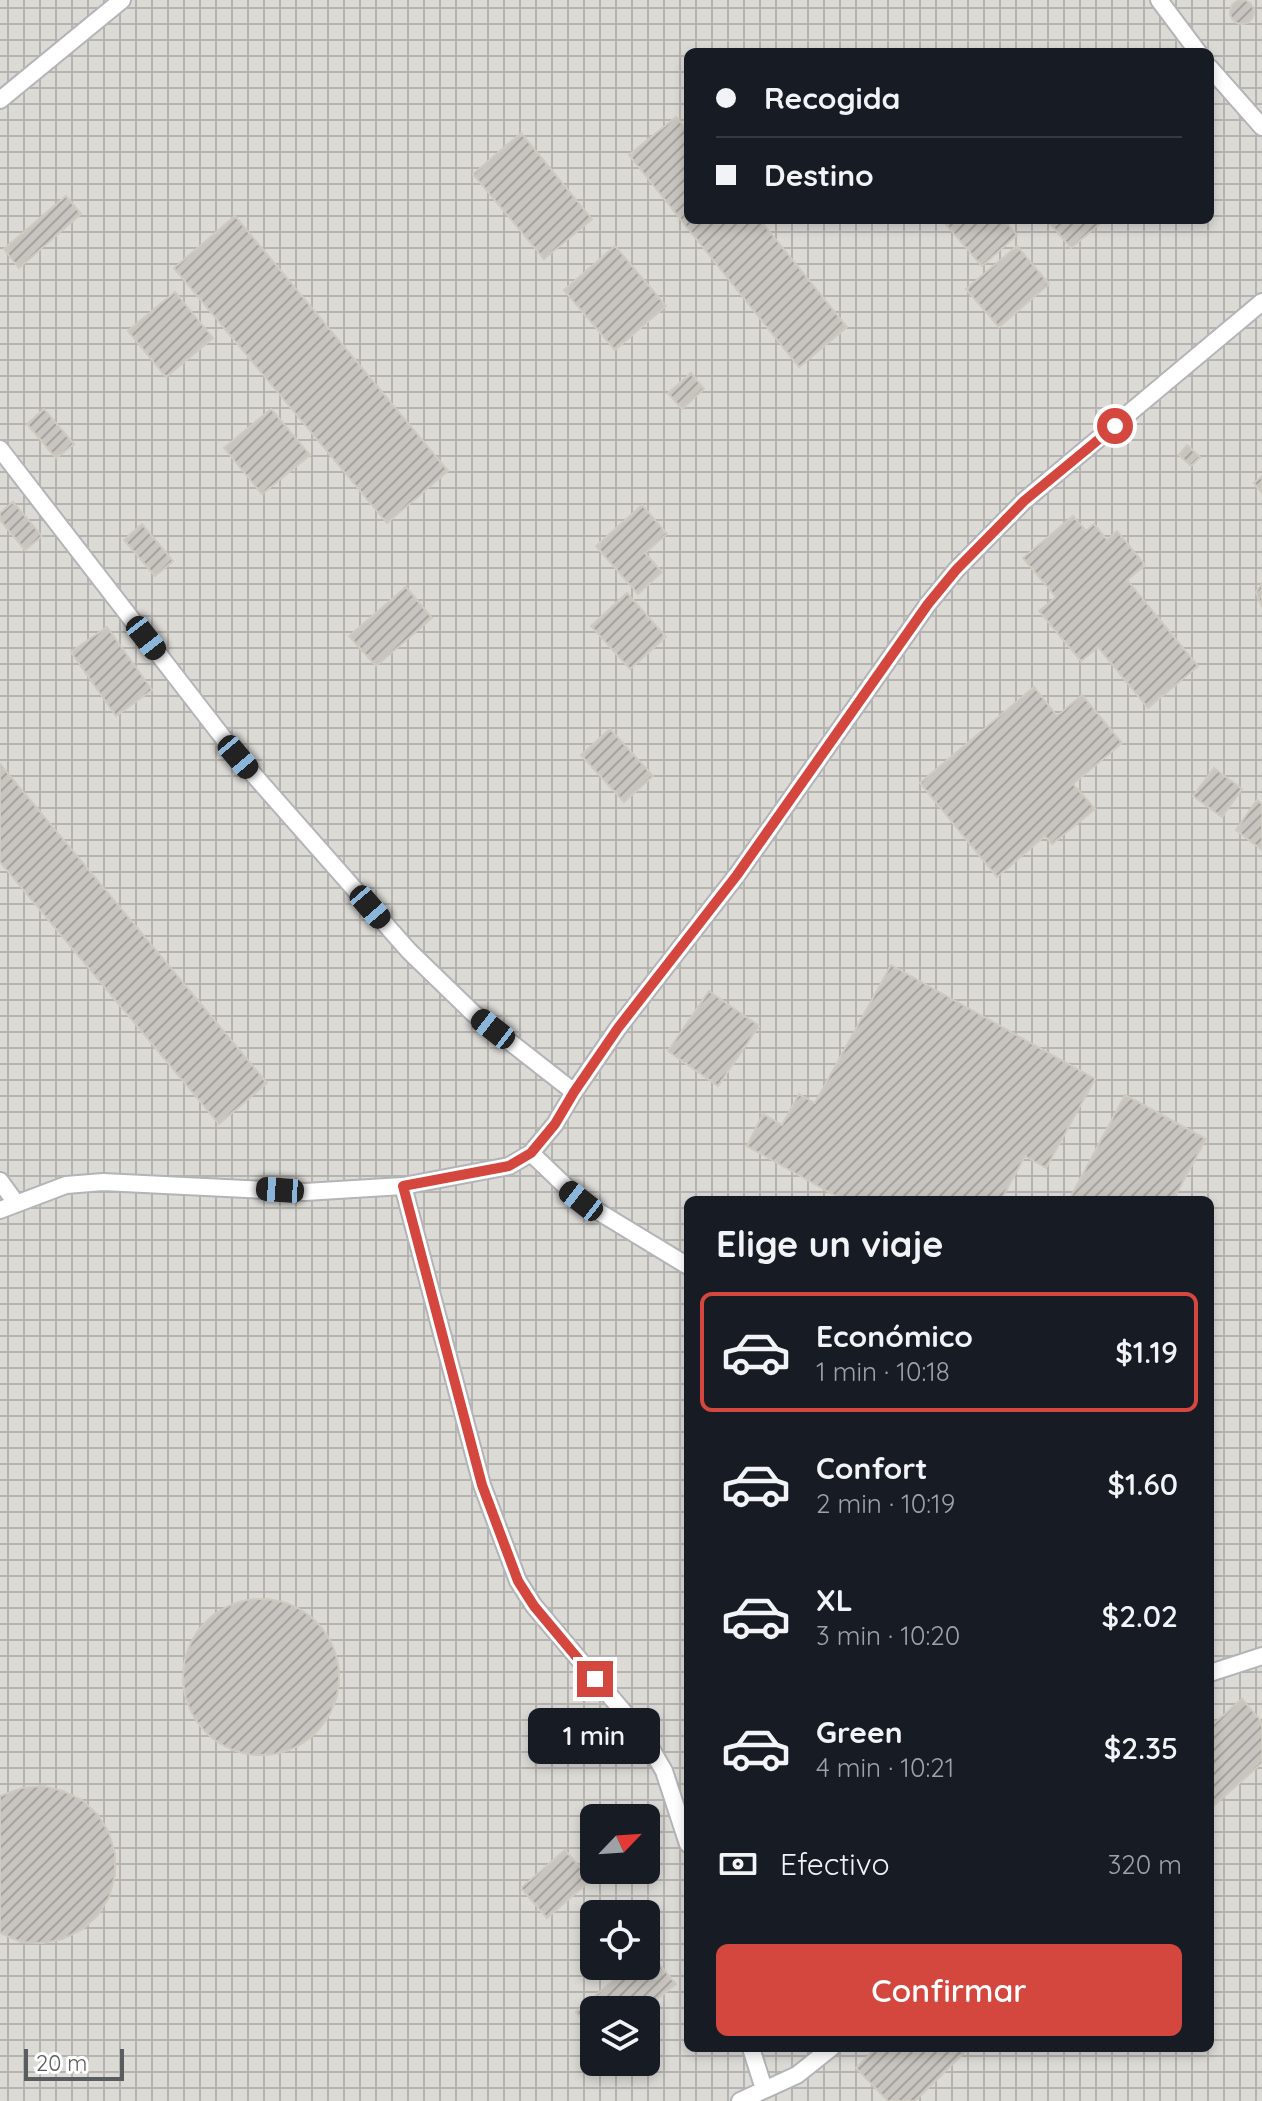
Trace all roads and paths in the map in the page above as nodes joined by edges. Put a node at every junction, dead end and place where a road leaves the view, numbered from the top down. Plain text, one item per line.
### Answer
1 (122, 0) edge
2 (1159, 0) edge
3 (1195, 48) edge
4 (1214, 73) edge
5 (0, 100) edge
6 (1262, 127) edge
7 (1262, 302) edge
8 (0, 449) edge
9 (574, 1092) junction
10 (531, 1153) junction
11 (0, 1181) edge
12 (403, 1186) junction
13 (8, 1207) edge
14 (684, 1264) edge
15 (1262, 1656) edge
16 (1214, 1672) edge
17 (684, 1832) edge
18 (752, 2052) edge
19 (826, 2052) edge
20 (764, 2089) junction
21 (740, 2101) edge

1 - 5 lane
2 - 3 lane
4 - 6 lane
7 - 9 lane
8 - 9 lane
9 - 10 lane
10 - 12 lane
10 - 14 lane
11 - 13 lane
12 - 13 lane
12 - 17 lane
15 - 16 lane
18 - 20 lane
19 - 20 lane
20 - 21 lane

